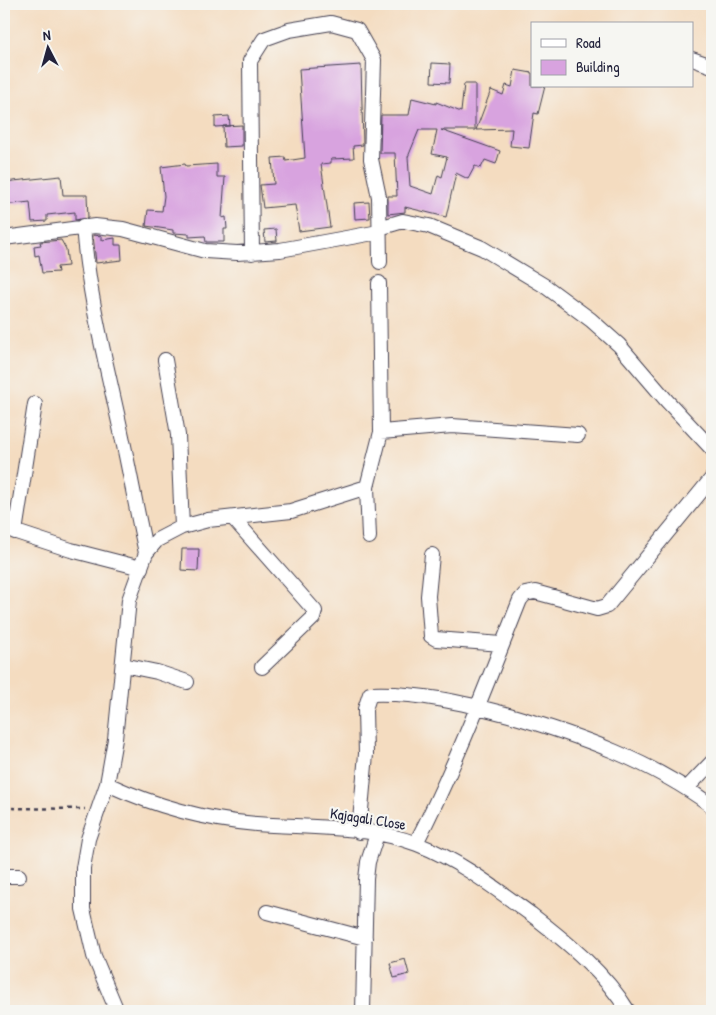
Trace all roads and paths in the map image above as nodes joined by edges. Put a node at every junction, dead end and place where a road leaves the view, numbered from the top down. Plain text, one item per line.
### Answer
1 (694, 60) edge
2 (712, 66) edge
3 (83, 226) junction
4 (383, 229) junction
5 (4, 238) edge
6 (252, 253) junction
7 (380, 262) dead end
8 (379, 284) dead end
9 (165, 360) dead end
10 (35, 404) dead end
11 (381, 432) junction
12 (578, 435) dead end
13 (712, 449) edge
14 (712, 478) edge
15 (367, 487) junction
16 (233, 518) junction
17 (182, 527) junction
18 (9, 530) edge
19 (369, 537) dead end
20 (146, 553) junction
21 (432, 555) dead end
22 (141, 568) junction
23 (502, 644) junction
24 (123, 665) junction
25 (262, 668) dead end
26 (187, 682) dead end
27 (478, 707) junction
28 (712, 762) edge
29 (107, 784) junction
30 (687, 788) junction
31 (712, 806) edge
32 (4, 808) edge
33 (99, 809) junction
34 (359, 832) junction
35 (377, 834) junction
36 (416, 843) junction
37 (4, 876) edge
38 (19, 876) dead end
39 (267, 912) dead end
40 (365, 938) junction
41 (117, 1011) edge
42 (363, 1011) edge
43 (628, 1011) edge

1 - 2 street
3 - 5 street
3 - 6 street
3 - 20 street
4 - 6 street
4 - 6 street
4 - 7 street
4 - 13 street
8 - 11 street
9 - 17 street
10 - 18 street
11 - 12 street
11 - 15 street
14 - 23 street
15 - 16 street
15 - 19 street
16 - 17 street
16 - 25 street
17 - 20 street
18 - 22 street
20 - 22 street
21 - 23 street
22 - 24 street
23 - 27 street
24 - 26 street
24 - 29 street
27 - 30 street
27 - 34 street
27 - 36 street
28 - 30 street
29 - 33 street
29 - 34 street, Kajagali Close
30 - 31 street
32 - 33 path
33 - 41 street
34 - 35 street, Kajagali Close
35 - 36 street, Kajagali Close
35 - 40 street
36 - 43 street, Kajagali Close
37 - 38 street
39 - 40 street
40 - 42 street

